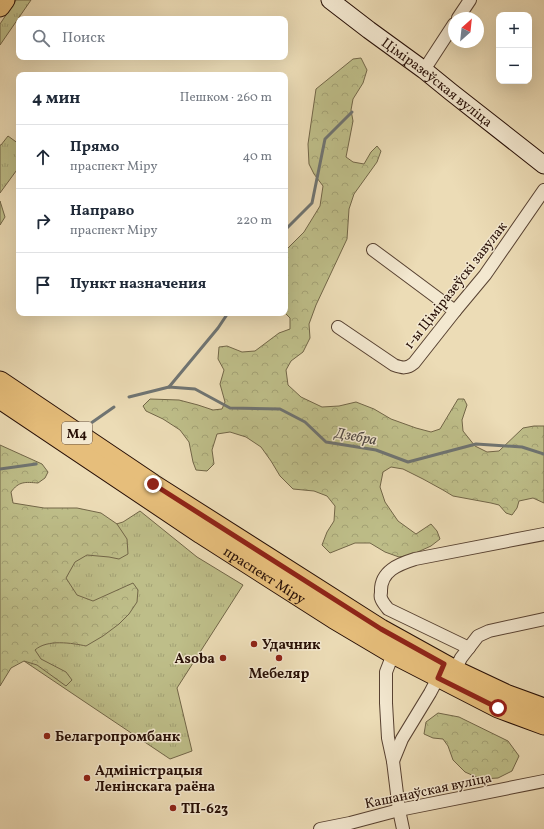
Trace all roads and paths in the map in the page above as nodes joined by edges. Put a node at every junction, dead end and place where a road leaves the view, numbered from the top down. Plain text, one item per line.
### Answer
1 (5, 0) edge
2 (330, 0) edge
3 (470, 0) edge
4 (0, 7) edge
5 (462, 12) edge
6 (448, 33) edge
7 (424, 70) junction
8 (544, 165) edge
9 (544, 190) edge
10 (373, 250) dead end
11 (455, 311) junction
12 (338, 327) dead end
13 (0, 381) edge
14 (0, 399) edge
15 (149, 490) junction
16 (544, 534) edge
17 (544, 619) edge
18 (397, 647) junction
19 (469, 648) junction
20 (446, 671) junction
21 (544, 708) edge
22 (544, 725) edge
23 (388, 738) junction
24 (402, 739) junction
25 (393, 761) junction
26 (544, 781) edge
27 (399, 810) junction
28 (320, 829) edge
29 (403, 829) edge

1 - 4 main road
2 - 7 main road, Ціміразеўская вуліца
3 - 5 street
6 - 7 street
7 - 8 main road, Ціміразеўская вуліца
9 - 11 street, 1-ы Ціміразеўскі завулак
10 - 11 street
11 - 12 street, 1-ы Ціміразеўскі завулак
13 - 15 main road, праспект Міру / М4
14 - 15 main road, праспект Міру / М4
15 - 18 main road, праспект Міру / М4
16 - 19 street
17 - 19 street
18 - 20 main road, праспект Міру / М4
18 - 23 street
19 - 20 street
20 - 21 main road, праспект Міру / М4
20 - 22 main road, праспект Міру / М4
20 - 24 street
23 - 24 street
23 - 25 street
24 - 25 street
25 - 27 street
26 - 27 street, Кашанаўская вуліца
27 - 28 street, Кашанаўская вуліца
27 - 29 street

